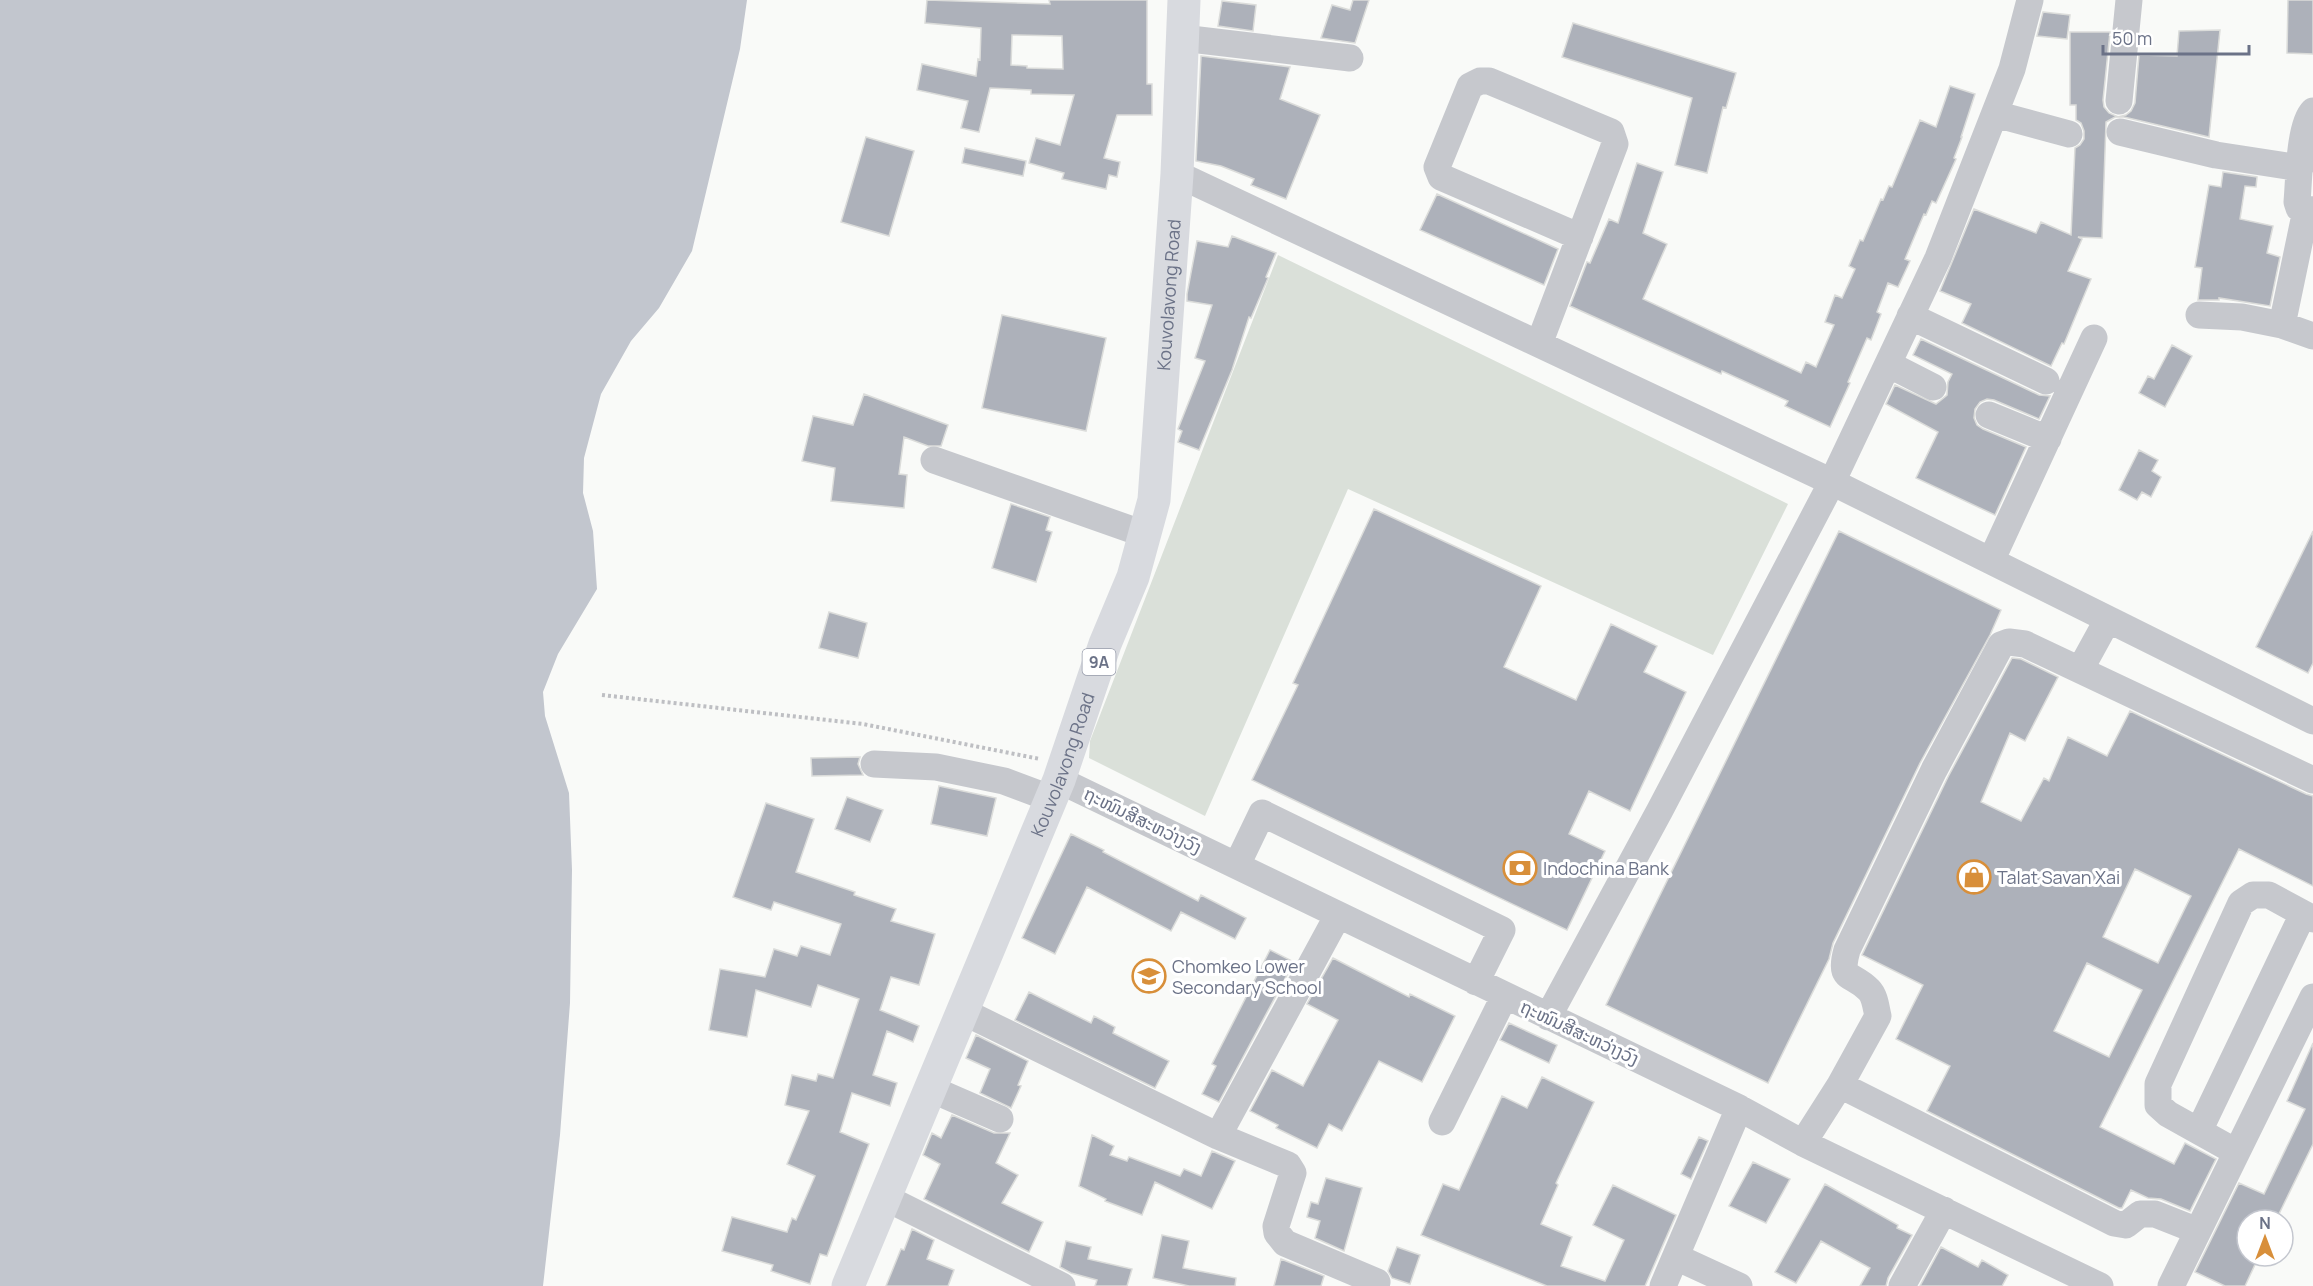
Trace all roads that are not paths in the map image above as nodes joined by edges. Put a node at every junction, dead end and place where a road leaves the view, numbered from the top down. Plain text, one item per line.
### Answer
1 (1184, 0) edge
2 (2030, 0) edge
3 (2129, 0) edge
4 (1182, 38) junction
5 (1350, 58) dead end
6 (2119, 101) dead end
7 (2313, 111) edge
8 (1995, 114) junction
9 (2120, 132) dead end
10 (2069, 134) dead end
11 (2300, 168) junction
12 (1177, 174) junction
13 (2309, 210) edge
14 (1580, 237) junction
15 (2199, 315) dead end
16 (1910, 316) junction
17 (2282, 326) junction
18 (2313, 336) edge
19 (2094, 338) dead end
20 (1539, 344) junction
21 (1888, 364) junction
22 (2046, 381) dead end
23 (1933, 387) dead end
24 (1989, 415) dead end
25 (2048, 439) junction
26 (934, 460) dead end
27 (1832, 482) junction
28 (1144, 534) junction
29 (1991, 561) junction
30 (2108, 619) junction
31 (2080, 670) junction
32 (2313, 721) edge
33 (874, 764) dead end
34 (2313, 780) edge
35 (1058, 781) junction
36 (1237, 865) junction
37 (1338, 915) junction
38 (2308, 916) edge
39 (1476, 982) junction
40 (1504, 997) junction
41 (2313, 997) edge
42 (964, 1012) junction
43 (1548, 1017) junction
44 (1840, 1085) junction
45 (931, 1089) junction
46 (1739, 1108) junction
47 (1000, 1119) dead end
48 (1442, 1122) dead end
49 (2199, 1131) junction
50 (1218, 1136) junction
51 (1803, 1143) junction
52 (2236, 1152) junction
53 (886, 1198) junction
54 (1944, 1210) junction
55 (2198, 1231) junction
56 (1676, 1257) junction
57 (1377, 1282) dead end
58 (848, 1286) edge
59 (1062, 1286) edge
60 (1663, 1286) edge
61 (1739, 1286) edge
62 (1902, 1286) edge
63 (2100, 1286) edge
64 (2171, 1286) edge

1 - 4 main road, Kouvolavong Road / 9A
2 - 8 street
3 - 6 street
4 - 5 street
4 - 12 main road, Kouvolavong Road / 9A
7 - 11 street
8 - 10 street
8 - 16 street
9 - 11 street
11 - 13 street
12 - 20 street
12 - 28 main road, Kouvolavong Road / 9A
13 - 17 street
14 - 14 street
14 - 20 street
15 - 17 street
16 - 21 street
16 - 22 street
17 - 18 street
19 - 25 street
20 - 27 street
21 - 23 street
21 - 27 street
24 - 25 street
25 - 29 street
26 - 28 street
27 - 29 street
27 - 43 street
28 - 35 main road, Kouvolavong Road / 9A
29 - 30 street
30 - 31 street
30 - 32 street
31 - 34 street
31 - 44 street
33 - 35 street, ຖະໜົນສີສະຫວ່າງວົງ
35 - 36 street, ຖະໜົນສີສະຫວ່າງວົງ
35 - 42 main road, Kouvolavong Road / 9A
36 - 37 street, ຖະໜົນສີສະຫວ່າງວົງ
36 - 39 street
37 - 39 street, ຖະໜົນສີສະຫວ່າງວົງ
37 - 50 street
38 - 49 street
38 - 49 street
39 - 40 street, ຖະໜົນສີສະຫວ່າງວົງ
40 - 43 street, ຖະໜົນສີສະຫວ່າງວົງ
40 - 48 street
41 - 52 street
42 - 45 main road, Kouvolavong Road / 9A
42 - 50 street
43 - 46 street, ຖະໜົນສີສະຫວ່າງວົງ
44 - 51 street
44 - 55 street
45 - 47 street
45 - 53 main road, Kouvolavong Road / 9A
46 - 51 street, ຖະໜົນສີສະຫວ່າງວົງ
46 - 56 street
49 - 52 street
50 - 57 street
51 - 54 street, ຖະໜົນສີສະຫວ່າງວົງ
52 - 55 street
53 - 58 main road, Kouvolavong Road / 9A
53 - 59 street
54 - 62 street
54 - 63 street, ຖະໜົນສີສະຫວ່າງວົງ
55 - 64 street
56 - 60 street
56 - 61 street

